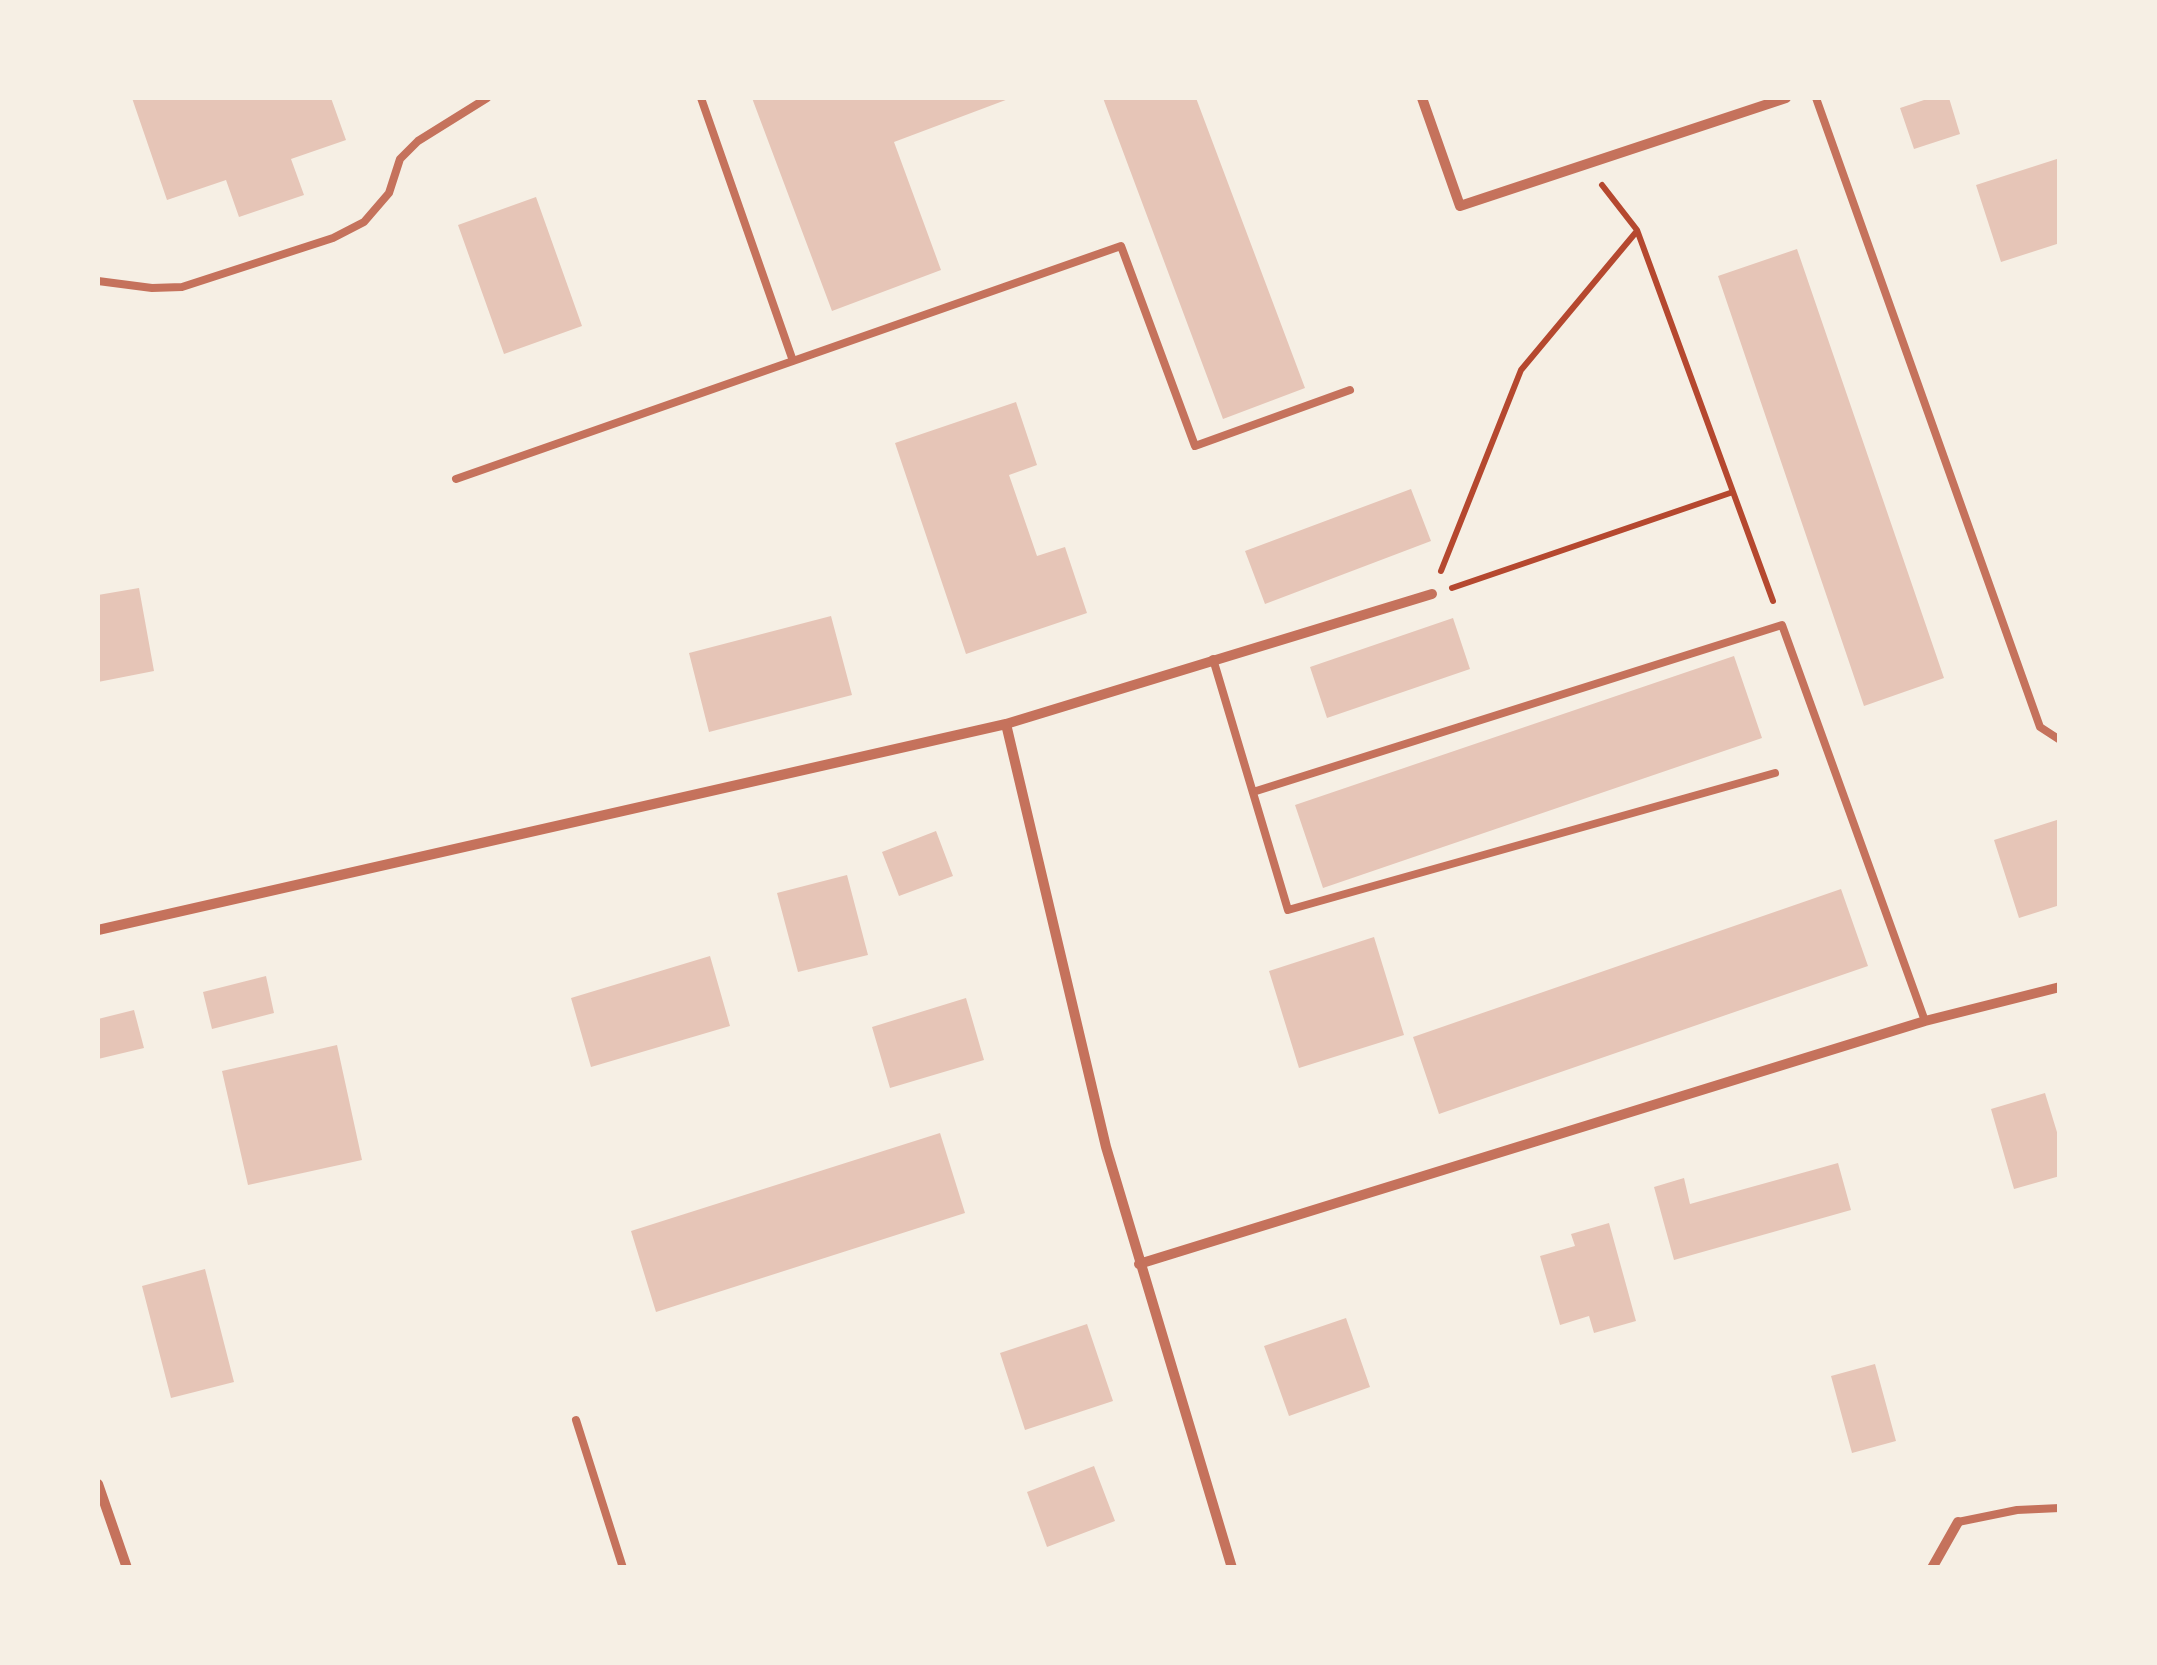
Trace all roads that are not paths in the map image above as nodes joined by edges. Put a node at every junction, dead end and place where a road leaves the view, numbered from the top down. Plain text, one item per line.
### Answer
1 (487, 98) edge
2 (701, 98) edge
3 (1422, 98) edge
4 (1786, 98) edge
5 (1816, 98) edge
6 (98, 280) edge
7 (793, 362) junction
8 (1350, 390) dead end
9 (456, 479) dead end
10 (1432, 594) road end
11 (1213, 660) junction
12 (1006, 724) junction
13 (2060, 740) edge
14 (1775, 772) dead end
15 (1253, 792) junction
16 (98, 930) edge
17 (2060, 986) edge
18 (1925, 1022) junction
19 (1139, 1264) junction
20 (576, 1420) dead end
21 (98, 1484) edge
22 (2060, 1508) edge
23 (1958, 1522) joint
24 (127, 1568) edge
25 (623, 1568) edge
26 (1232, 1568) edge
27 (1932, 1568) edge

1 - 6 lane
2 - 7 lane
3 - 4 street
5 - 13 lane
7 - 8 lane
7 - 9 lane
10 - 11 street
11 - 12 street
11 - 15 lane
12 - 16 street
12 - 19 street
14 - 15 lane
15 - 18 lane
17 - 18 street
18 - 19 street
19 - 26 street
20 - 25 lane
21 - 24 street
22 - 23 lane
23 - 27 street

